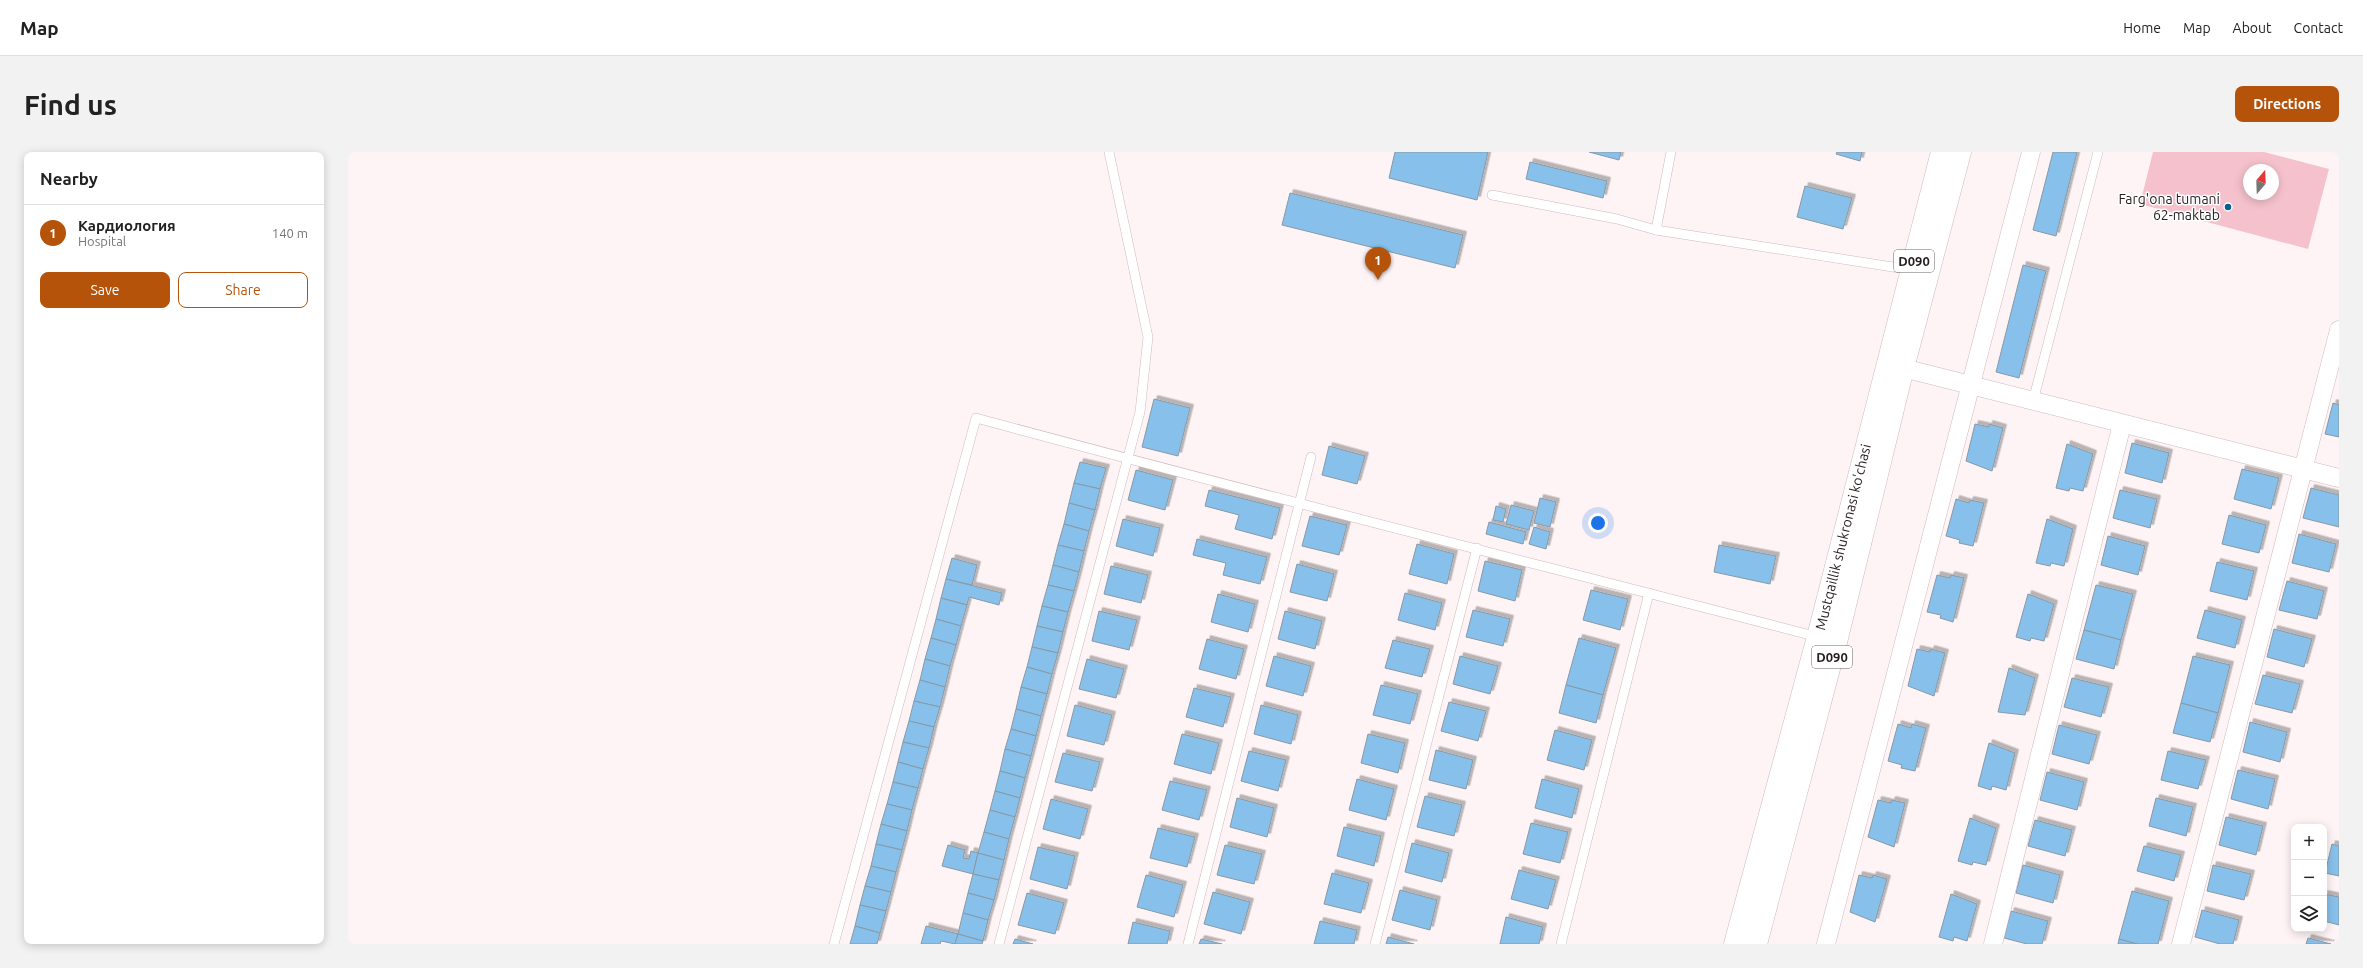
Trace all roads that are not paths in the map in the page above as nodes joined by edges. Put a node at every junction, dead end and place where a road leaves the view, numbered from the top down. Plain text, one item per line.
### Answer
1 (1109, 152) edge
2 (1671, 152) edge
3 (1942, 152) edge
4 (1960, 152) edge
5 (2031, 152) edge
6 (2098, 152) edge
7 (1492, 195) dead end
8 (1656, 230) junction
9 (1912, 270) junction
10 (2339, 330) edge
11 (1903, 368) junction
12 (1970, 385) junction
13 (2033, 401) junction
14 (2122, 424) junction
15 (1311, 457) dead end
16 (1127, 459) junction
17 (2303, 469) junction
18 (2339, 478) edge
19 (1300, 504) junction
20 (1477, 548) junction
21 (1649, 593) junction
22 (1818, 637) junction
23 (834, 944) edge
24 (999, 944) edge
25 (1188, 944) edge
26 (1375, 944) edge
27 (1560, 944) edge
28 (1735, 944) edge
29 (1756, 944) edge
30 (1826, 944) edge
31 (1993, 944) edge
32 (2181, 944) edge

1 - 16 lane
2 - 8 lane
3 - 9 main road, Mustqaillik shukronasi ko'chasi / D090
4 - 11 main road, Mustqaillik shukronasi ko'chasi / D090
5 - 12 street
6 - 13 lane
7 - 8 lane
8 - 9 lane
9 - 22 main road, Mustqaillik shukronasi ko'chasi / D090
10 - 17 street
11 - 12 street
11 - 29 main road, Mustqaillik shukronasi ko'chasi / D090
12 - 13 street
12 - 30 street
13 - 14 street
14 - 17 street
14 - 31 street
15 - 19 lane
16 - 19 lane
16 - 23 lane
16 - 24 lane
17 - 18 street
17 - 32 street
19 - 20 lane
19 - 25 lane
20 - 21 lane
20 - 26 lane
21 - 22 lane
21 - 27 lane
22 - 28 main road, Mustqaillik shukronasi ko'chasi / D090

